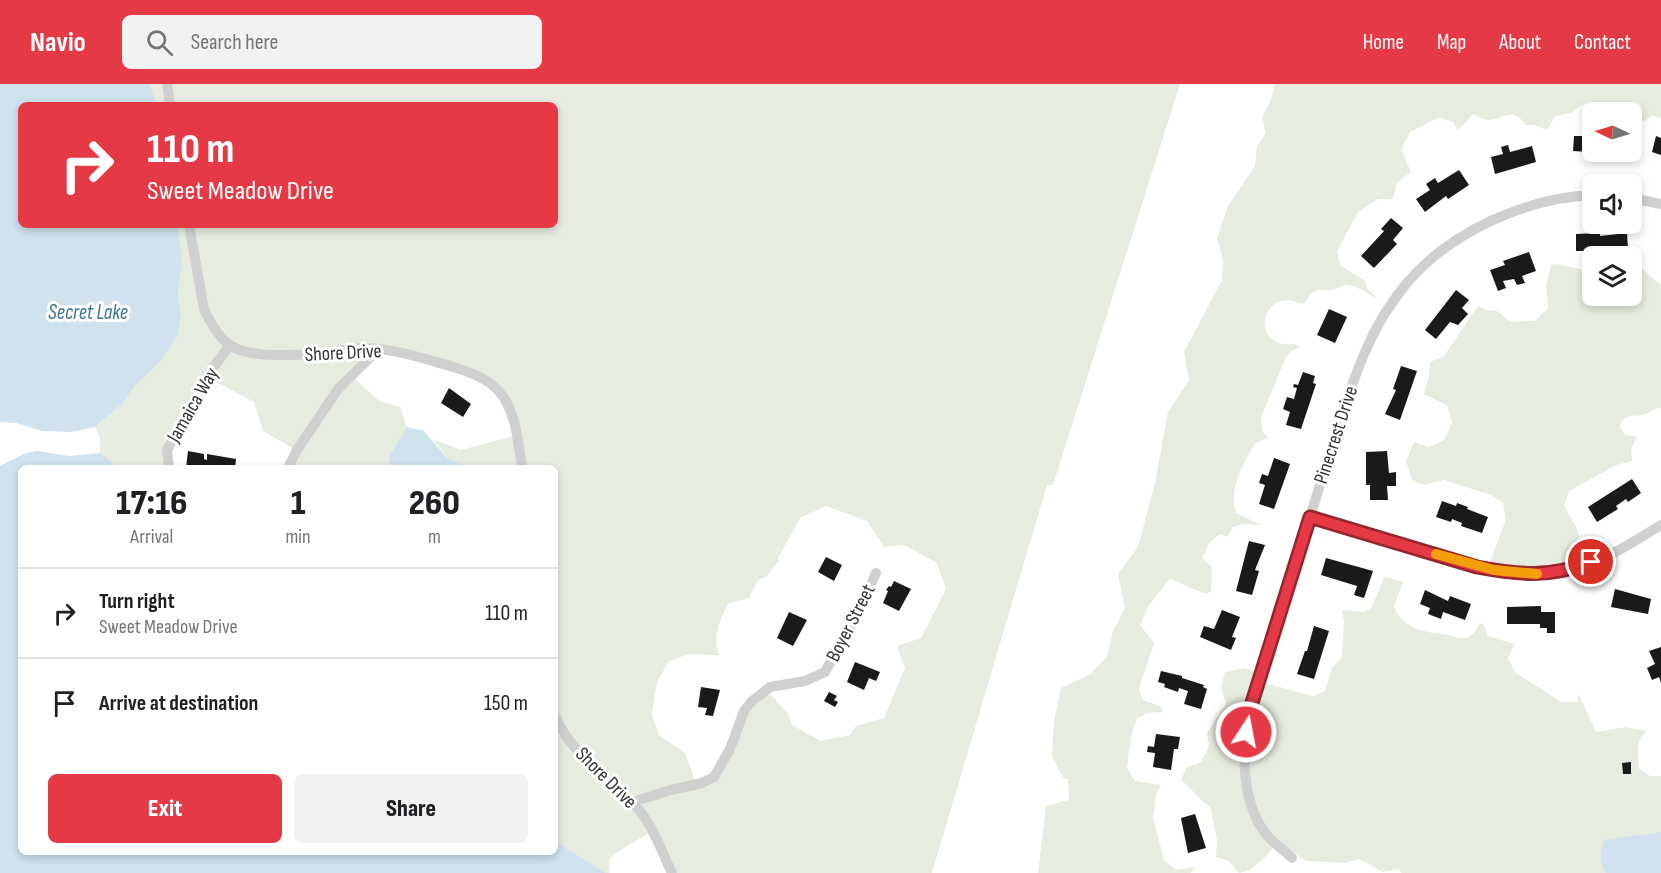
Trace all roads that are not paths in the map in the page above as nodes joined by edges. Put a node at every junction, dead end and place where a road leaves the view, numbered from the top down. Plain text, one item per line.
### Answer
1 (167, 84) edge
2 (170, 102) edge
3 (1582, 196) edge
4 (1642, 200) edge
5 (1661, 204) edge
6 (190, 228) edge
7 (230, 345) junction
8 (379, 349) junction
9 (169, 465) edge
10 (290, 465) edge
11 (521, 465) edge
12 (1310, 517) junction
13 (1660, 527) edge
14 (876, 573) dead end
15 (558, 721) edge
16 (632, 802) junction
17 (1292, 858) dead end
18 (672, 873) edge

1 - 2 street
3 - 12 street, Pinecrest Drive
4 - 5 street
6 - 7 street, Shore Drive
7 - 8 street, Shore Drive
7 - 9 street, Jamaica Way
8 - 10 street
8 - 11 street, Shore Drive
12 - 13 street
12 - 17 street, Pinecrest Drive
14 - 16 street, Boyer Street
15 - 16 street, Shore Drive
16 - 18 street, Shore Drive

